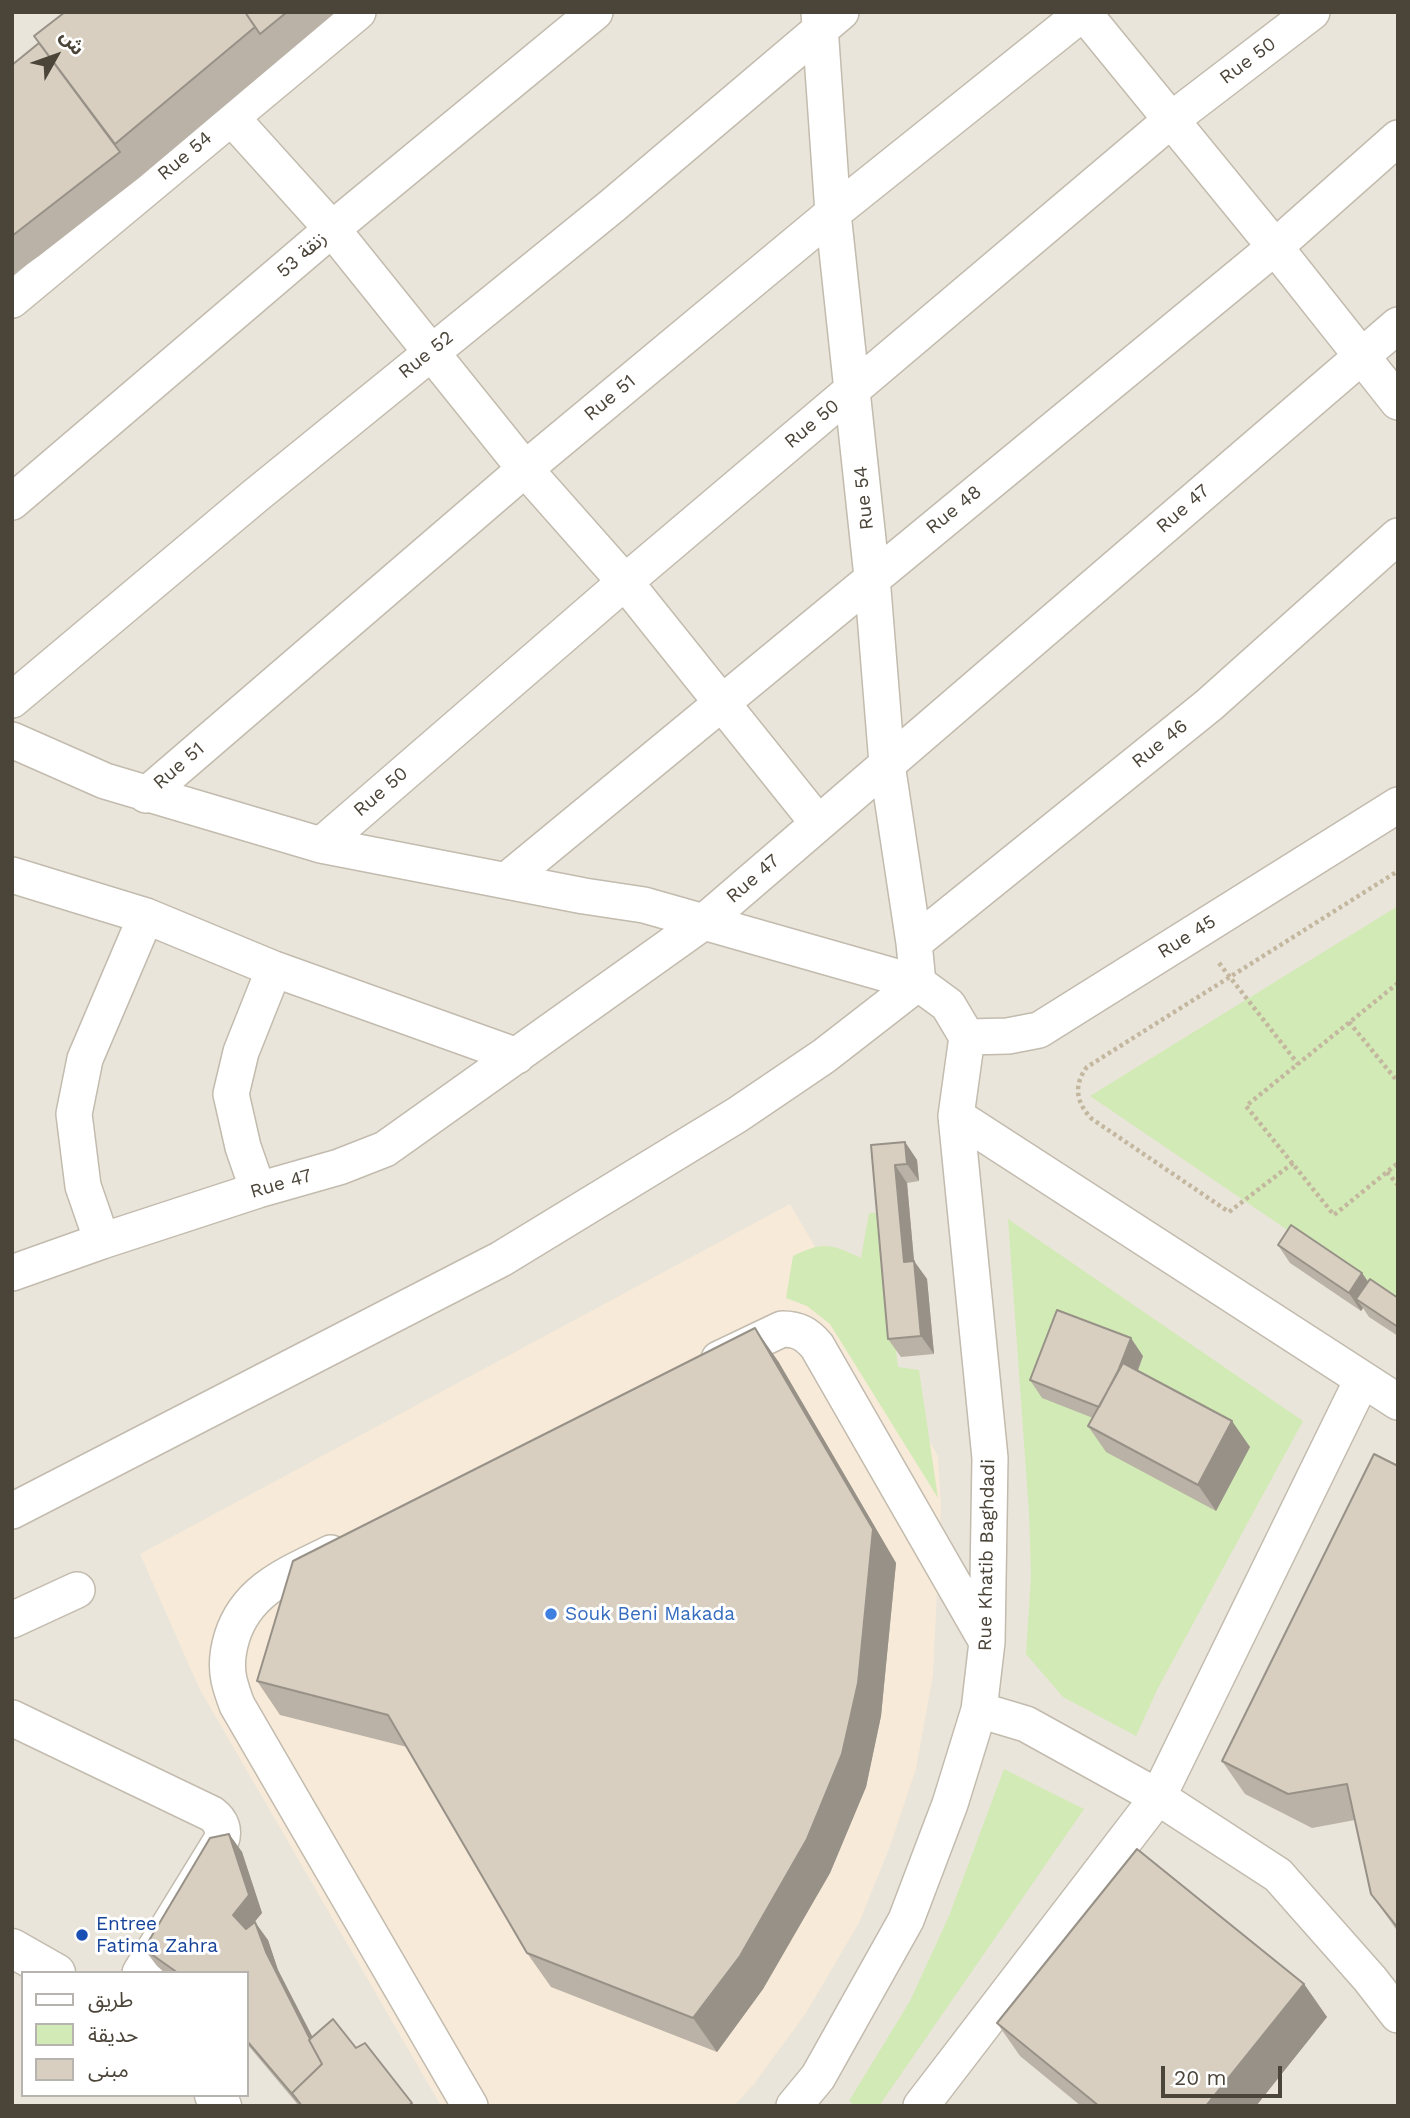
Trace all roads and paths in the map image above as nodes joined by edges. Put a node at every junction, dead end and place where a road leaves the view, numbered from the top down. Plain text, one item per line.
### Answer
1 (358, 12) edge
2 (595, 12) edge
3 (1083, 12) edge
4 (1312, 12) edge
5 (827, 18) edge
6 (230, 117) junction
7 (1171, 120) junction
8 (1398, 138) edge
9 (833, 213) junction
10 (332, 229) junction
11 (1275, 247) junction
12 (12, 300) edge
13 (1398, 325) edge
14 (432, 351) junction
15 (1362, 356) junction
16 (853, 388) junction
17 (1398, 402) edge
18 (525, 469) junction
19 (12, 502) edge
20 (1398, 536) edge
21 (872, 577) junction
22 (625, 582) junction
23 (12, 700) edge
24 (721, 704) junction
25 (12, 740) edge
26 (887, 764) junction
27 (146, 795) junction
28 (1398, 805) edge
29 (818, 822) junction
30 (321, 845) junction
31 (1398, 871) edge
32 (12, 875) edge
33 (506, 880) junction
34 (146, 916) junction
35 (705, 921) junction
36 (1195, 932) junction
37 (914, 943) junction
38 (274, 970) junction
39 (1230, 977) junction
40 (918, 983) junction
41 (1398, 983) edge
42 (1349, 1022) junction
43 (967, 1037) junction
44 (517, 1056) junction
45 (1298, 1063) junction
46 (1398, 1082) edge
47 (956, 1116) junction
48 (1293, 1163) junction
49 (1398, 1163) edge
50 (1387, 1172) junction
51 (1398, 1185) edge
52 (258, 1190) junction
53 (102, 1241) junction
54 (12, 1273) edge
55 (686, 1376) edge
56 (1363, 1380) junction
57 (1398, 1402) edge
58 (12, 1511) edge
59 (364, 1537) edge
60 (77, 1590) dead end
61 (12, 1620) edge
62 (987, 1642) junction
63 (979, 1710) junction
64 (12, 1718) edge
65 (1158, 1797) junction
66 (12, 1948) edge
67 (52, 1971) edge
68 (141, 1971) edge
69 (1398, 2015) edge
70 (470, 2106) edge
71 (794, 2106) edge
72 (921, 2106) edge

1 - 6 street, Rue 54
2 - 10 street, زنقة 53
3 - 7 street
3 - 9 street, Rue 51
4 - 7 street, Rue 50
5 - 9 street, Rue 54
5 - 14 street, Rue 52
6 - 10 street
6 - 12 street, Rue 54
7 - 11 street
7 - 16 street, Rue 50
8 - 11 street, Rue 48
9 - 16 street, Rue 54
9 - 18 street, Rue 51
10 - 14 street
10 - 19 street, زنقة 53
11 - 15 street
11 - 21 street, Rue 48
13 - 15 street, Rue 47
14 - 18 street
14 - 23 street, Rue 52
15 - 17 street
15 - 26 street, Rue 47
16 - 21 street, Rue 54
16 - 22 street, Rue 50
18 - 22 street
18 - 27 street, Rue 51
20 - 37 street, Rue 46
21 - 24 street, Rue 48
21 - 26 street, Rue 54
22 - 24 street
22 - 30 street, Rue 50
24 - 29 street
24 - 33 street, Rue 48
25 - 27 street
26 - 29 street, Rue 47
26 - 37 street, Rue 54
27 - 30 street
28 - 36 street, Rue 45
29 - 35 street, Rue 47
30 - 33 street
31 - 39 path
32 - 34 street
33 - 35 street
34 - 38 street
34 - 53 street
35 - 40 street
35 - 44 street, Rue 47
36 - 39 path
36 - 43 street, Rue 45
37 - 40 street, Rue 54
38 - 44 street
38 - 52 street
39 - 45 path
39 - 48 path
40 - 43 street
40 - 58 street
41 - 42 path
42 - 45 path
42 - 46 path
43 - 47 street, Rue Khatib Baghdadi
44 - 52 street, Rue 47
45 - 48 path
47 - 56 street
47 - 62 street, Rue Khatib Baghdadi
48 - 50 path
49 - 50 path
50 - 51 path
52 - 53 street, Rue 47
53 - 54 street, Rue 47
55 - 62 street
56 - 57 street
56 - 65 street
59 - 70 street
60 - 61 street
62 - 63 street, Rue Khatib Baghdadi
63 - 65 street
63 - 71 street, Rue Khatib Baghdadi
64 - 68 street
65 - 69 street
65 - 72 street
66 - 67 street

